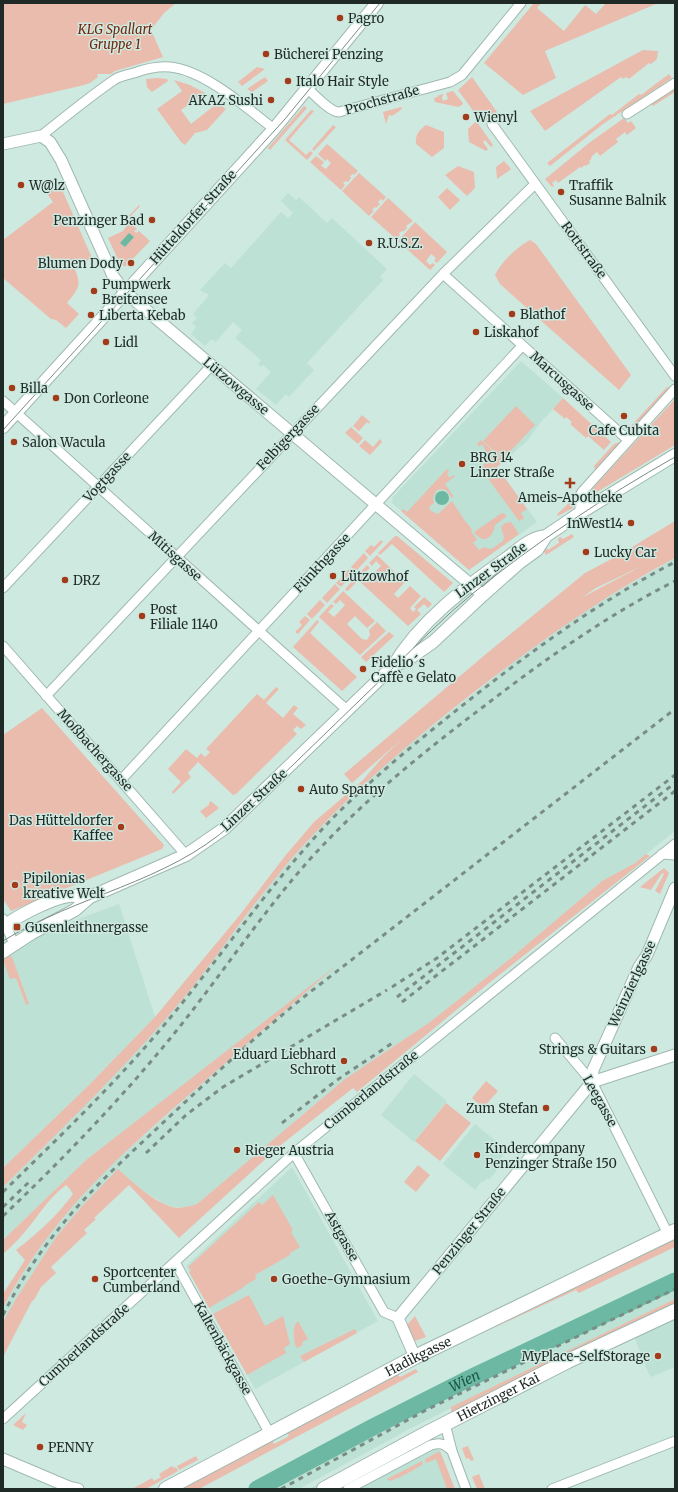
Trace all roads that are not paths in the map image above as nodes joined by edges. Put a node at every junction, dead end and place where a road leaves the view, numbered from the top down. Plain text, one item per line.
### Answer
1 (377, 3) edge
2 (521, 3) edge
3 (675, 83) edge
4 (308, 89) junction
5 (627, 114) dead end
6 (492, 124) dead end
7 (274, 129) junction
8 (41, 136) junction
9 (3, 144) edge
10 (536, 184) junction
11 (443, 274) junction
12 (125, 292) junction
13 (522, 346) junction
14 (212, 365) junction
15 (675, 376) edge
16 (675, 389) edge
17 (3, 401) edge
18 (16, 413) junction
19 (3, 427) edge
20 (292, 433) junction
21 (628, 440) junction
22 (675, 455) edge
23 (98, 487) junction
24 (376, 505) junction
25 (580, 513) junction
26 (546, 536) junction
27 (176, 556) junction
28 (470, 584) junction
29 (3, 588) edge
30 (483, 595) junction
31 (259, 631) junction
32 (3, 646) edge
33 (392, 666) junction
34 (46, 696) junction
35 (347, 710) junction
36 (121, 780) junction
37 (675, 844) edge
38 (662, 854) junction
39 (675, 855) edge
40 (186, 856) junction
41 (675, 888) edge
42 (90, 897) junction
43 (4, 924) edge
44 (14, 944) junction
45 (3, 952) edge
46 (555, 1038) dead end
47 (675, 1055) edge
48 (592, 1082) junction
49 (294, 1153) junction
50 (671, 1233) edge
51 (176, 1262) junction
52 (675, 1311) edge
53 (398, 1318) junction
54 (415, 1356) junction
55 (3, 1419) edge
56 (445, 1424) junction
57 (270, 1434) junction
58 (675, 1441) edge
59 (452, 1451) junction
60 (4, 1458) edge
61 (78, 1489) edge
62 (166, 1489) edge
63 (324, 1489) edge
64 (348, 1489) edge
65 (466, 1489) edge
66 (552, 1489) edge

1 - 4 main road, Hütteldorfer Straße
2 - 4 street, Prochstraße
3 - 5 street
4 - 7 main road, Hütteldorfer Straße
6 - 10 street, Rottstraße
7 - 8 street
7 - 12 main road, Hütteldorfer Straße
8 - 9 street
8 - 12 street, Lützowgasse
10 - 11 street, Felbigergasse
10 - 15 street, Rottstraße
11 - 13 street, Marcusgasse
11 - 20 street, Felbigergasse
12 - 14 street, Lützowgasse
12 - 18 main road, Hütteldorfer Straße
13 - 21 street, Marcusgasse
13 - 24 street, Fünkhgasse
14 - 20 street, Lützowgasse
14 - 23 street, Vogtgasse
16 - 21 street
17 - 18 street, Mitisgasse
18 - 19 main road, Hütteldorfer Straße
18 - 23 street, Mitisgasse
20 - 24 street, Lützowgasse
20 - 27 street, Felbigergasse
21 - 25 street
22 - 25 main road, Linzer Straße
23 - 27 street, Mitisgasse
23 - 29 street, Vogtgasse
24 - 28 street, Lützowgasse
24 - 31 street, Fünkhgasse
25 - 26 main road, Linzer Straße
26 - 28 main road, Linzer Straße
26 - 30 main road, Linzer Straße
27 - 31 street, Mitisgasse
27 - 34 street, Felbigergasse
28 - 30 street, Lützowgasse
28 - 33 main road, Linzer Straße
30 - 33 main road, Linzer Straße
31 - 35 street, Mitisgasse
31 - 36 street, Fünkhgasse
32 - 34 street, Moßbachergasse
33 - 35 main road, Linzer Straße
34 - 36 street, Moßbachergasse
35 - 40 main road, Linzer Straße
36 - 40 street, Moßbachergasse
37 - 38 street, Cumberlandstraße
38 - 39 street
38 - 49 street, Cumberlandstraße
40 - 42 main road, Linzer Straße
41 - 48 street, Weinzierlgasse
42 - 43 main road, Linzer Straße
42 - 44 main road, Linzer Straße
43 - 44 street
44 - 45 main road, Linzer Straße
46 - 48 street, Leegasse
47 - 48 street
48 - 50 street, Leegasse
48 - 53 street, Penzinger Straße
49 - 51 street, Cumberlandstraße
49 - 53 street, Astgasse
50 - 54 main road, Hadikgasse
51 - 55 street, Cumberlandstraße
51 - 57 street, Kaltenbäckgasse
52 - 56 main road, Hietzinger Kai
53 - 54 street
54 - 57 main road, Hadikgasse
56 - 59 street
56 - 63 main road, Hietzinger Kai
57 - 62 main road, Hadikgasse
58 - 66 street
59 - 64 street
59 - 65 street
60 - 61 street

